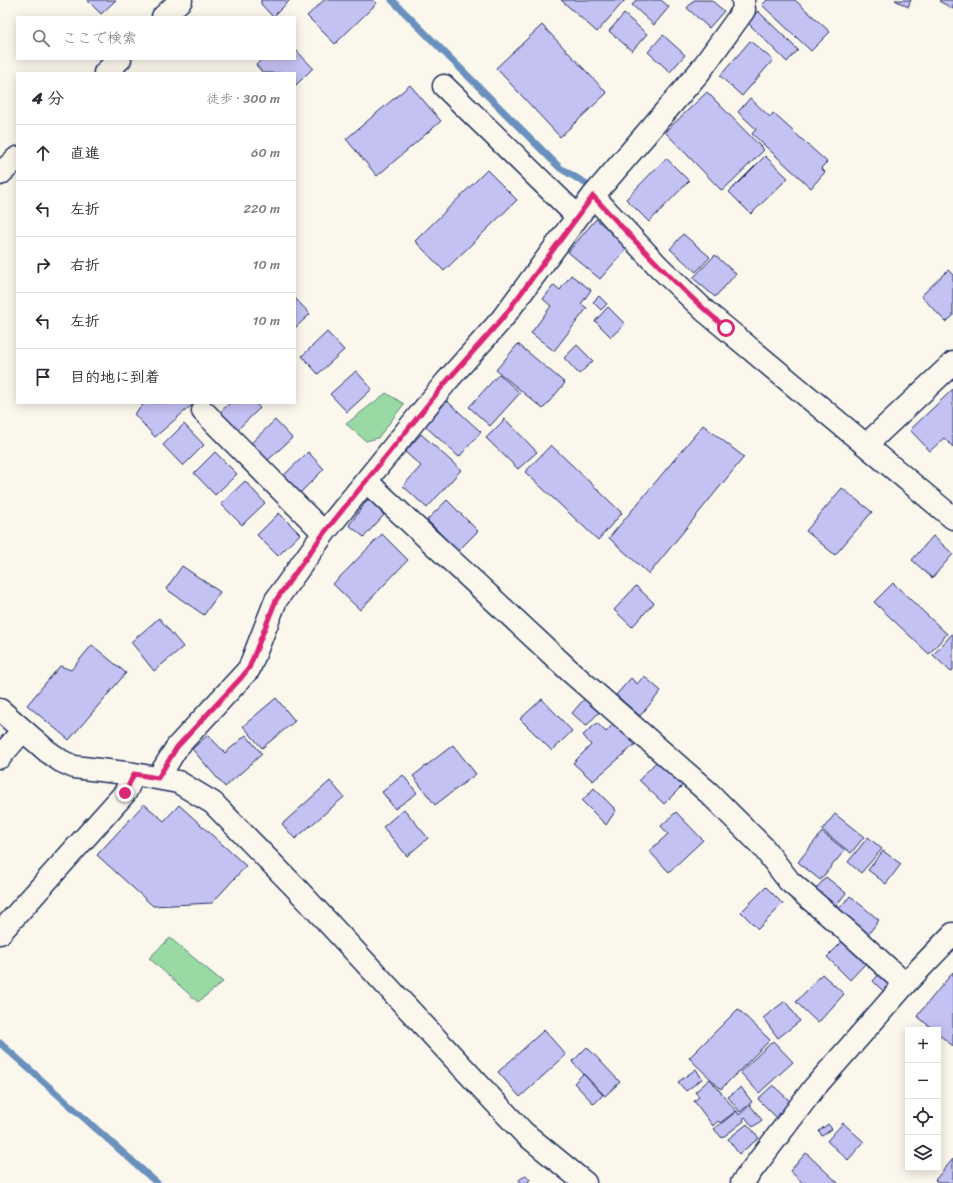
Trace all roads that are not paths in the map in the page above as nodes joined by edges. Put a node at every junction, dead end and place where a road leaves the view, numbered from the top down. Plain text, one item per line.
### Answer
1 (181, 0) edge
2 (743, 0) edge
3 (164, 16) edge
4 (119, 60) edge
5 (106, 72) edge
6 (444, 86) dead end
7 (16, 159) edge
8 (0, 174) edge
9 (593, 196) junction
10 (577, 216) junction
11 (953, 363) edge
12 (203, 411) dead end
13 (867, 444) junction
14 (366, 481) junction
15 (953, 518) edge
16 (324, 533) junction
17 (0, 710) edge
18 (23, 730) junction
19 (0, 757) edge
20 (134, 774) junction
21 (158, 778) junction
22 (0, 933) edge
23 (953, 934) edge
24 (905, 984) junction
25 (585, 1183) edge
26 (742, 1183) edge

1 - 3 street
2 - 9 street
4 - 5 street
6 - 10 street
7 - 8 street
9 - 10 street
9 - 13 street
10 - 14 street
11 - 13 street
12 - 16 street
13 - 15 street
14 - 16 street
14 - 24 street
16 - 21 street
17 - 18 street
18 - 19 street
18 - 20 street
20 - 21 street
20 - 22 street
21 - 25 street
23 - 24 street
24 - 26 street

